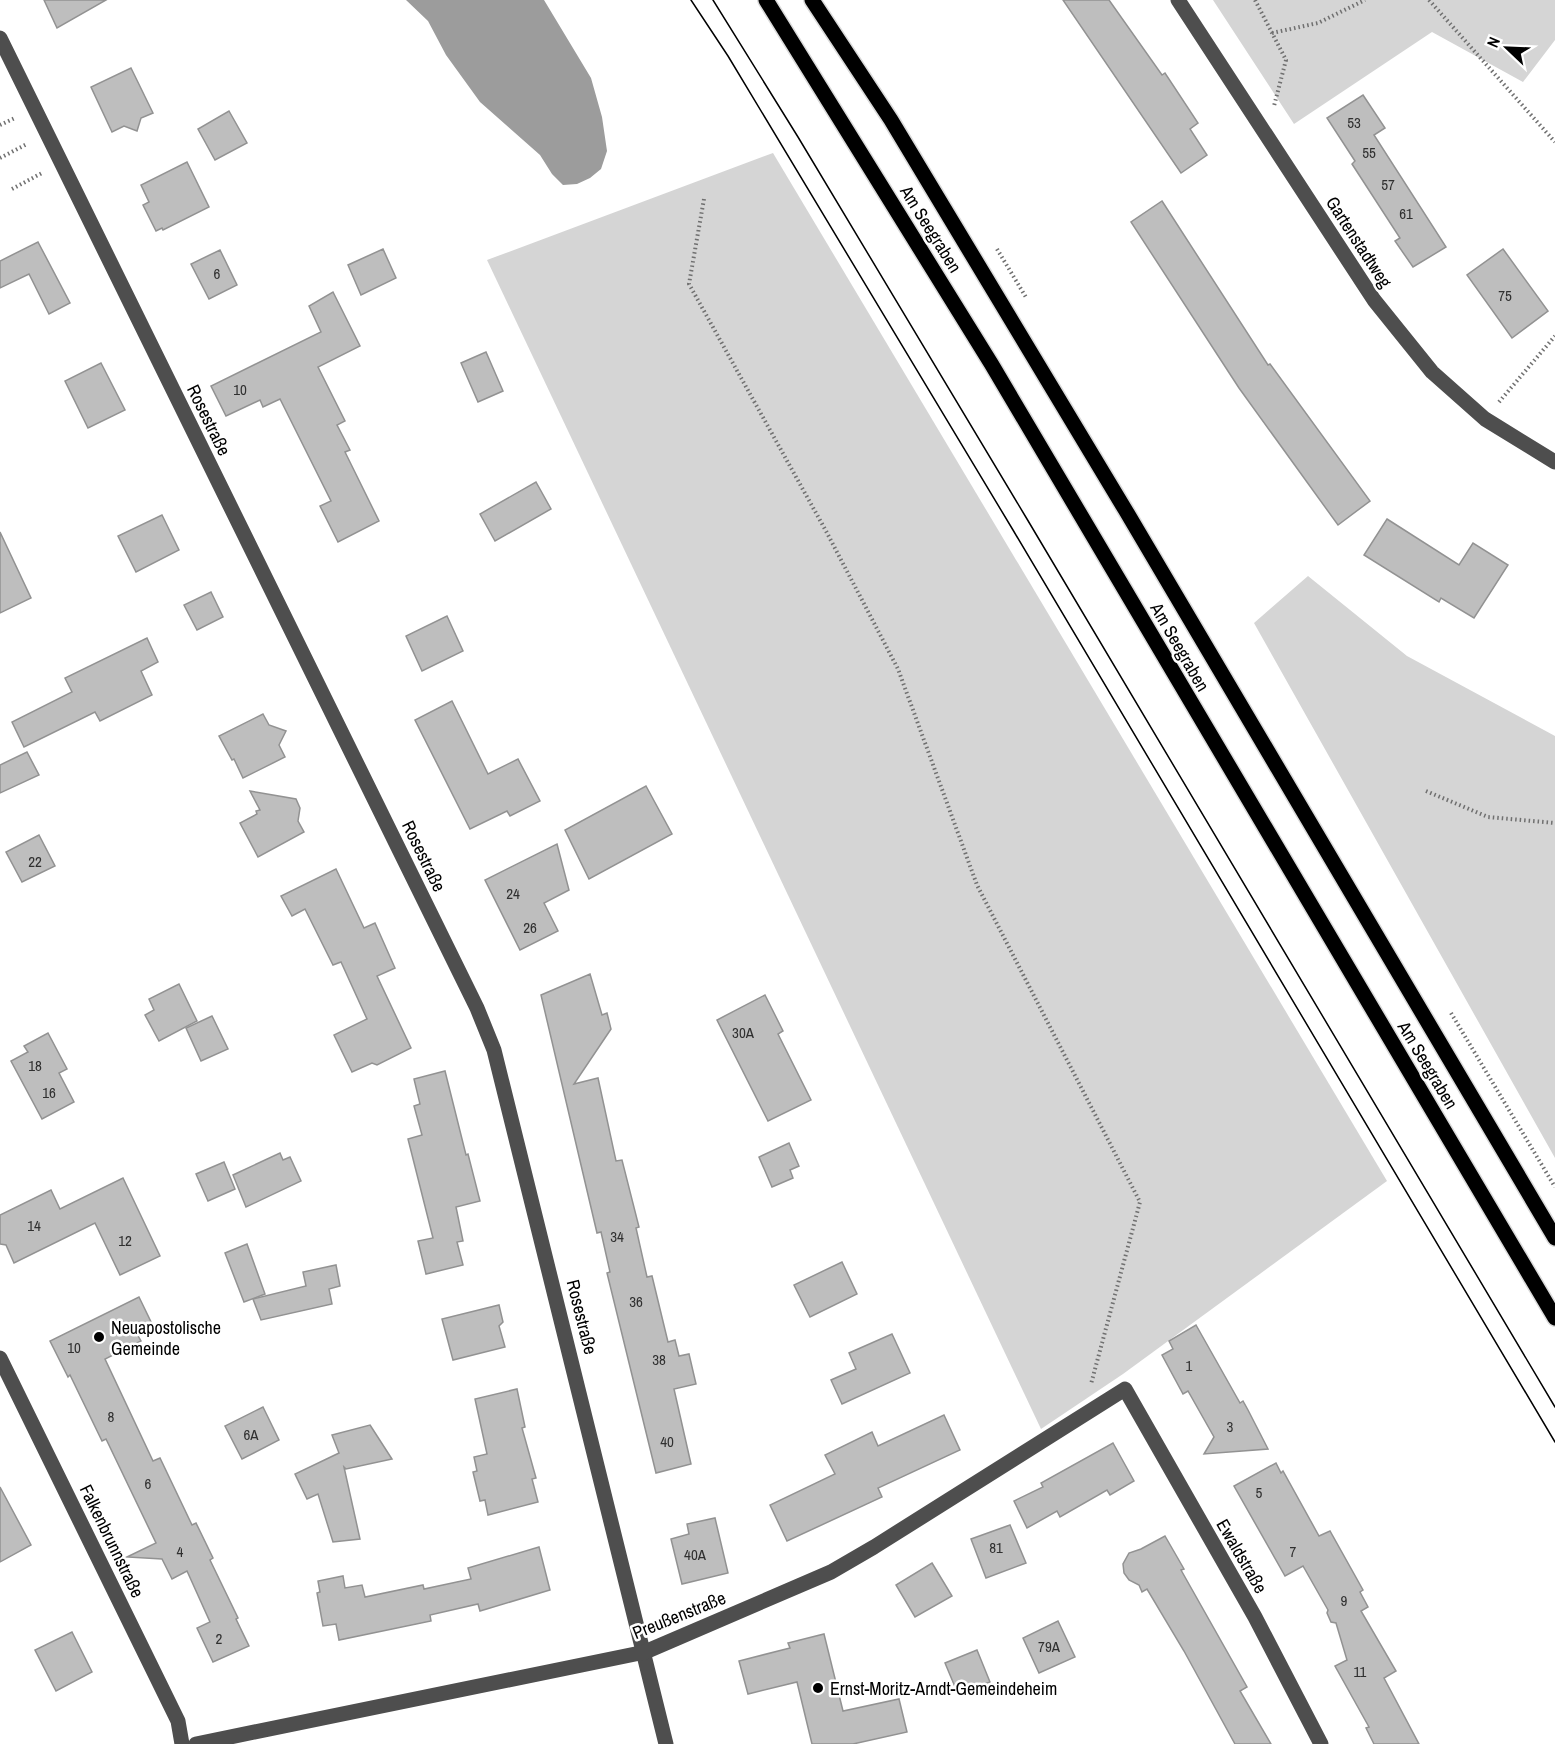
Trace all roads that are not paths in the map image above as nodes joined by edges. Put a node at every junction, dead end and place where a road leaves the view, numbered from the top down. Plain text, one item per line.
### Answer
1 (766, 0) edge
2 (812, 0) edge
3 (1178, 0) edge
4 (0, 38) edge
5 (1555, 462) edge
6 (1555, 1238) edge
7 (1555, 1317) edge
8 (0, 1358) edge
9 (1125, 1389) joint
10 (645, 1652) junction
11 (182, 1744) edge
12 (196, 1744) edge
13 (666, 1744) edge
14 (1321, 1744) edge

1 - 7 main road, Am Seegraben
2 - 6 main road, Am Seegraben
3 - 5 street, Gartenstadtweg
4 - 10 street, Rosestraße
8 - 11 street, Falkenbrunnstraße
9 - 10 street, Preußenstraße
9 - 14 street, Ewaldstraße
10 - 12 street, Preußenstraße
10 - 13 street, Rosestraße

